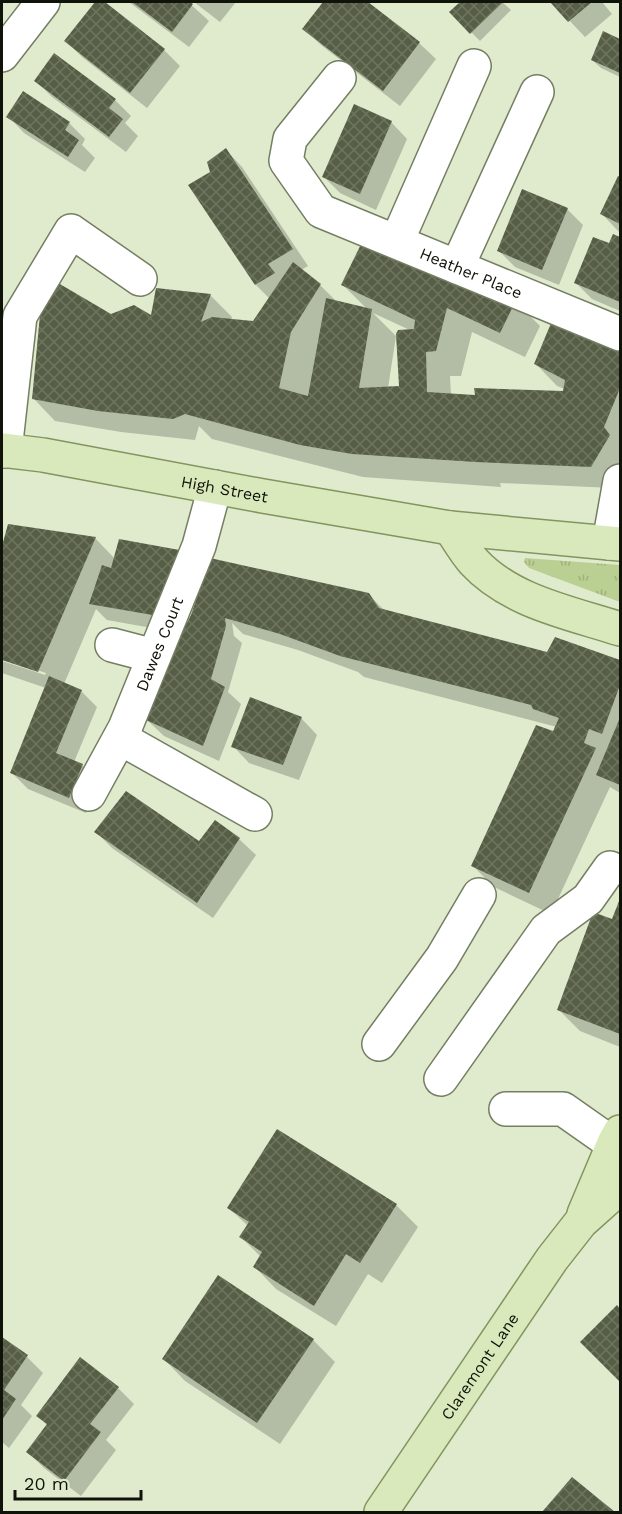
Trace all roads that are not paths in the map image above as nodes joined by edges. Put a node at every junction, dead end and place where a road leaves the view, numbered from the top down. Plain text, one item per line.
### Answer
1 (43, 2) edge
2 (2, 55) edge
3 (474, 66) dead end
4 (339, 78) dead end
5 (537, 92) dead end
6 (397, 241) junction
7 (457, 267) junction
8 (140, 279) dead end
9 (621, 334) edge
10 (3, 450) edge
11 (621, 481) edge
12 (215, 487) junction
13 (450, 528) junction
14 (617, 541) edge
15 (621, 629) edge
16 (112, 645) dead end
17 (154, 656) junction
18 (120, 738) junction
19 (89, 794) dead end
20 (255, 814) dead end
21 (610, 868) dead end
22 (479, 895) dead end
23 (378, 1044) dead end
24 (441, 1079) dead end
25 (507, 1109) dead end
26 (618, 1141) edge
27 (621, 1188) edge
28 (581, 1222) junction
29 (381, 1512) edge

1 - 2 street
3 - 6 street
4 - 6 street, Heather Place
5 - 7 street
6 - 7 street, Heather Place
7 - 9 street, Heather Place
8 - 10 street
10 - 12 main road, High Street
11 - 14 street
12 - 13 main road, High Street
12 - 17 street, Dawes Court
13 - 14 main road, High Street
13 - 15 main road
16 - 17 street
17 - 18 street, Dawes Court
18 - 19 street, Dawes Court
18 - 20 street
21 - 24 street
22 - 23 street
25 - 26 street
26 - 28 main road, Claremont Lane
27 - 28 main road, Claremont Lane
28 - 29 main road, Claremont Lane

